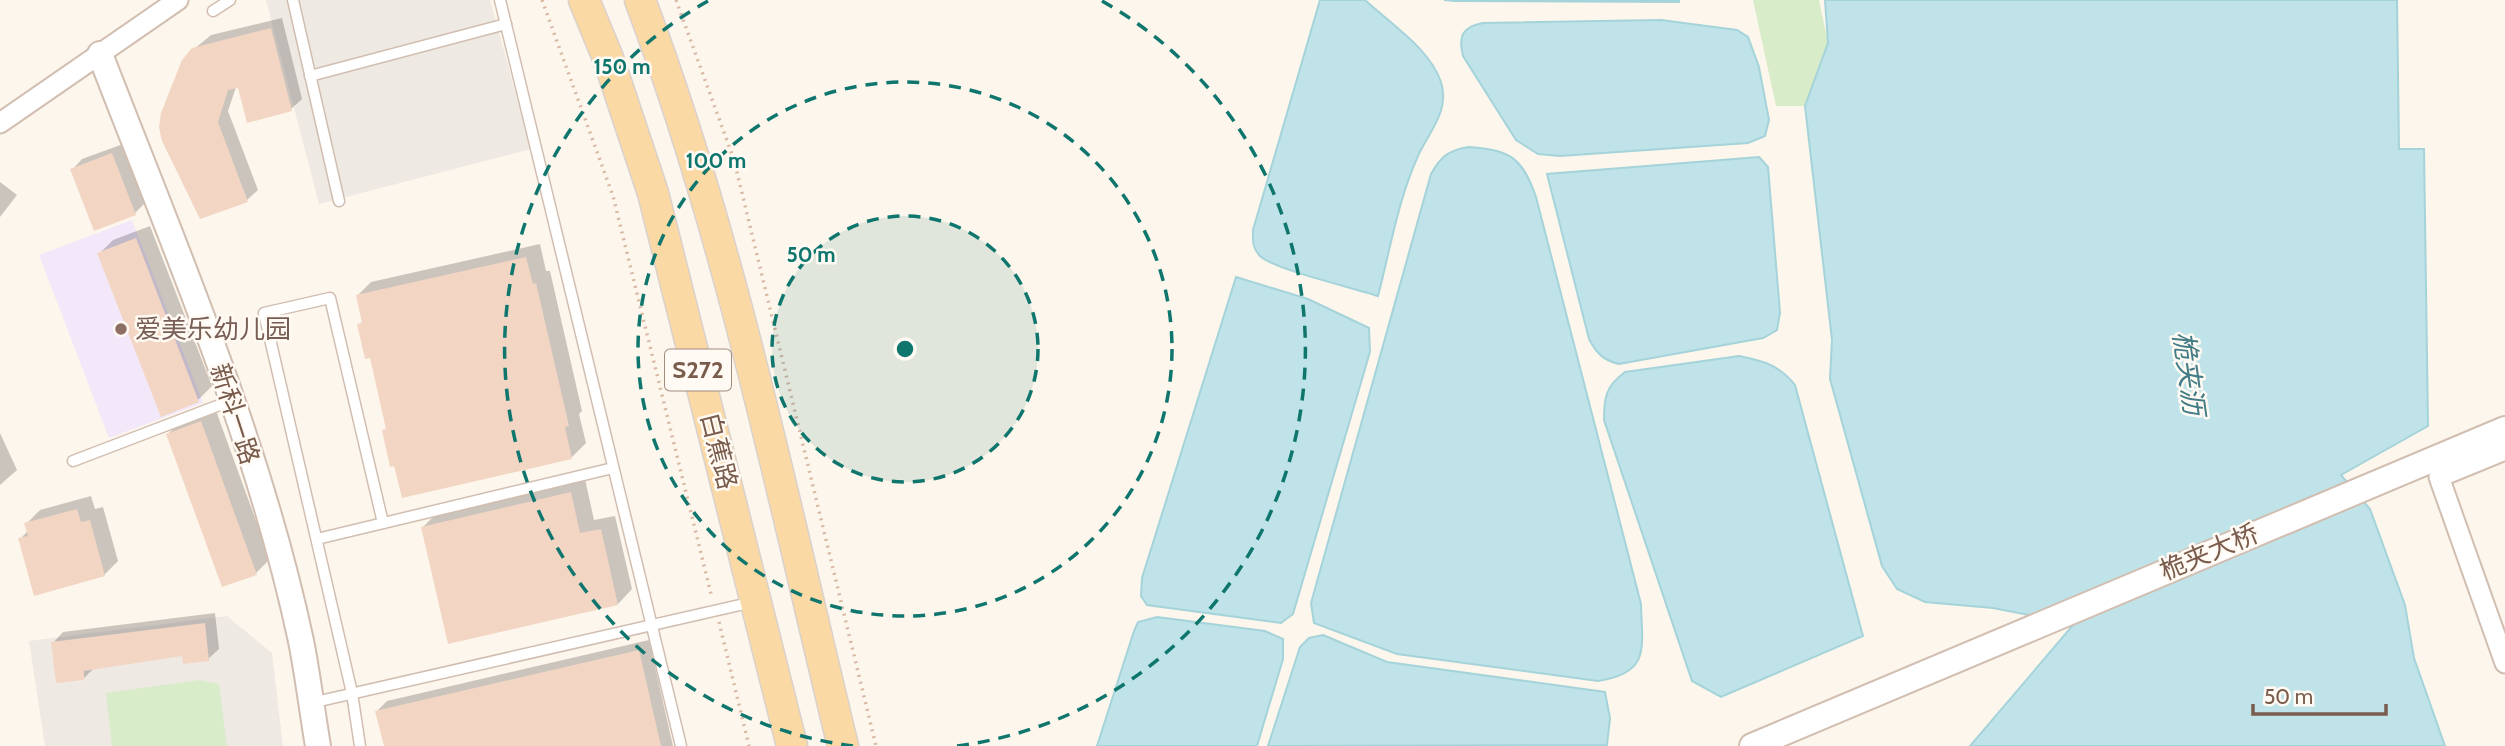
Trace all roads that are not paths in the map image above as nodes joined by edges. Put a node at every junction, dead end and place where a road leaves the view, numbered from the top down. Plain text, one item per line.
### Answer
1 (178, 0) edge
2 (230, 0) edge
3 (293, 0) edge
4 (500, 0) edge
5 (584, 0) edge
6 (640, 0) edge
7 (213, 11) dead end
8 (506, 24) junction
9 (100, 54) junction
10 (310, 76) junction
11 (0, 123) edge
12 (339, 201) dead end
13 (231, 401) junction
14 (2500, 438) edge
15 (73, 461) dead end
16 (613, 468) junction
17 (383, 523) junction
18 (317, 539) junction
19 (757, 601) junction
20 (650, 624) junction
21 (2505, 663) edge
22 (352, 693) junction
23 (311, 703) junction
24 (318, 746) edge
25 (360, 746) edge
26 (681, 746) edge
27 (792, 746) edge
28 (843, 746) edge
29 (1752, 746) edge

1 - 9 street
2 - 7 lane
3 - 10 lane
4 - 8 lane
5 - 19 main road, 白蕉路 / S272
6 - 28 main road, 白蕉路 / S272
8 - 10 lane
8 - 16 lane
9 - 11 street
9 - 13 street, 新科一路
10 - 12 lane
13 - 15 lane
13 - 23 street, 新科一路
14 - 21 street
14 - 29 street, 桅夹大桥
16 - 17 lane
16 - 20 lane
17 - 18 lane
17 - 18 lane
18 - 22 lane
19 - 20 lane
19 - 27 main road, 白蕉路 / S272
20 - 22 lane
20 - 26 lane
22 - 23 lane
22 - 25 lane
23 - 24 street, 新科一路

